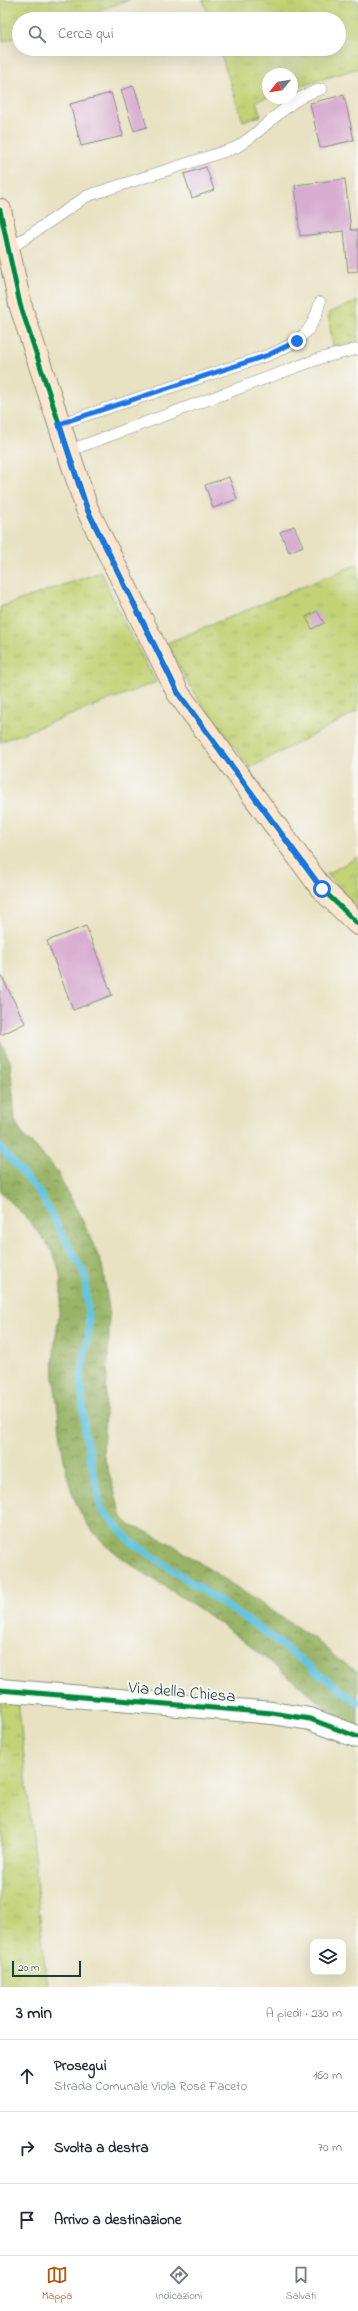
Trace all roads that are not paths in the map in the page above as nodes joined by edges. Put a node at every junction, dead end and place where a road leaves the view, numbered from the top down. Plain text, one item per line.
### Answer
1 (322, 89) dead end
2 (0, 210) edge
3 (8, 250) junction
4 (320, 302) dead end
5 (358, 349) edge
6 (59, 424) junction
7 (68, 451) junction
8 (358, 924) edge
9 (0, 1690) edge
10 (358, 1737) edge

1 - 3 lane
2 - 3 street
3 - 6 street
4 - 6 lane
5 - 7 lane
6 - 7 street
7 - 8 street
9 - 10 street, Via della Chiesa

